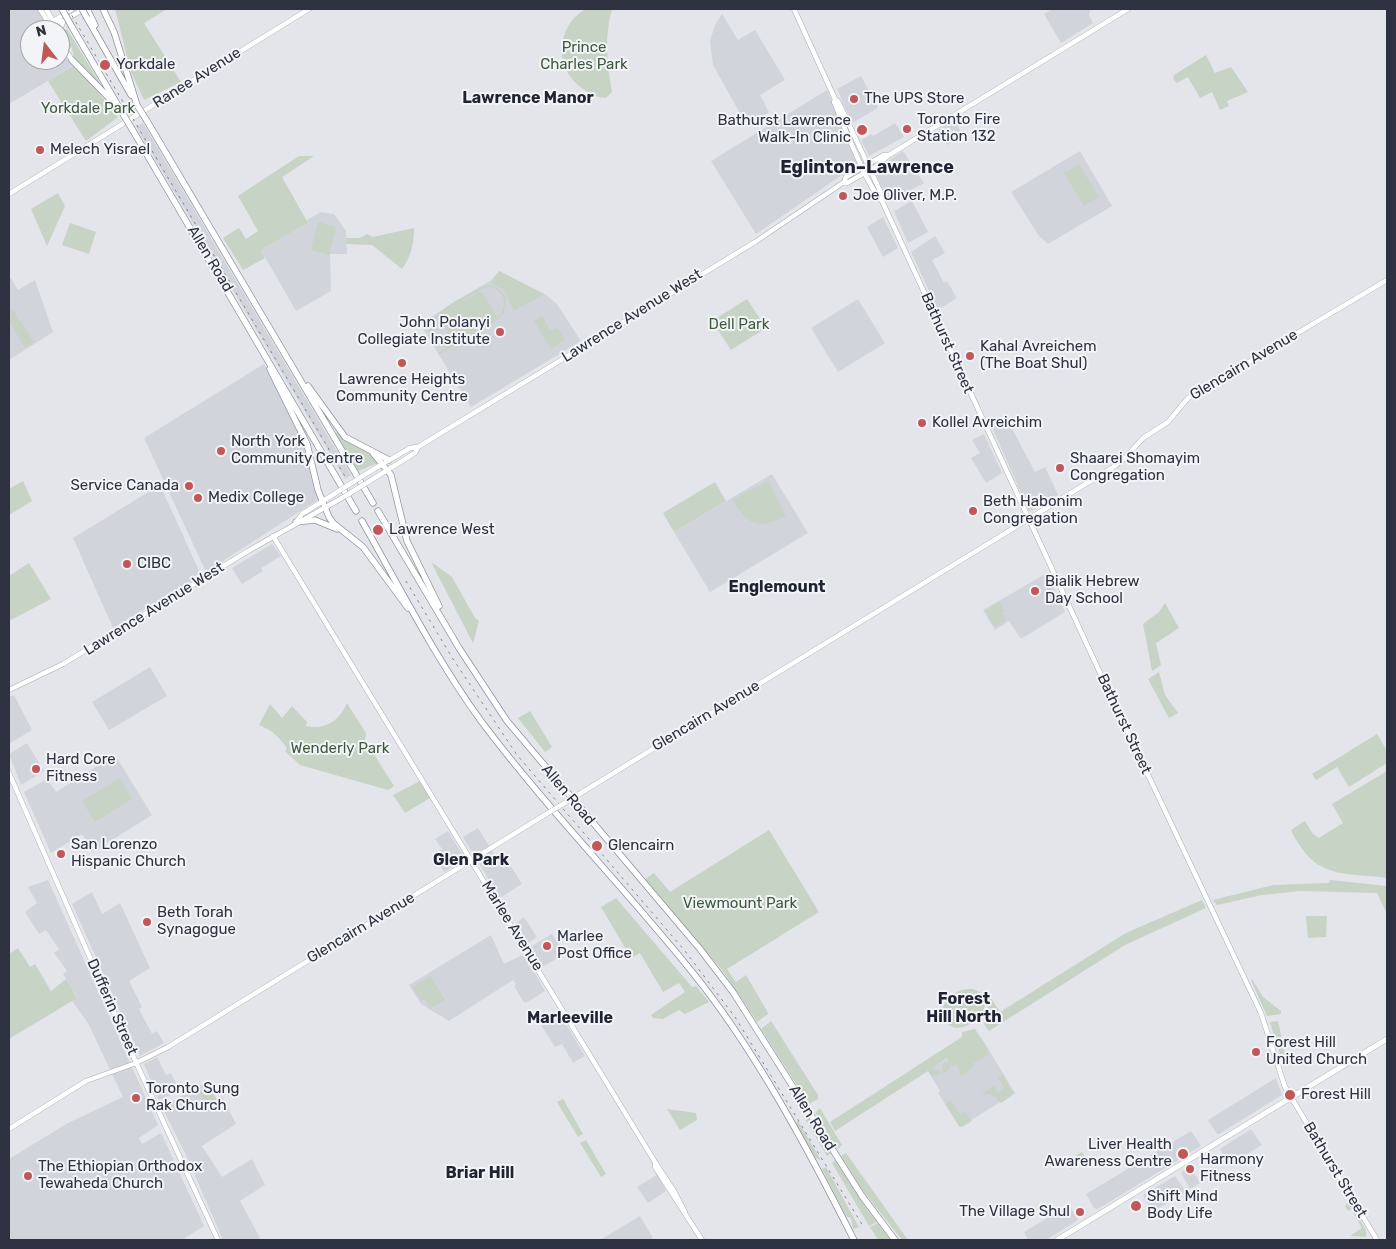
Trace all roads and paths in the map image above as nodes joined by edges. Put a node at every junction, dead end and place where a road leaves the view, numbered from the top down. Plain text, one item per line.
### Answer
1 (40, 9) edge
2 (72, 9) edge
3 (84, 9) edge
4 (103, 9) edge
5 (309, 9) edge
6 (794, 9) edge
7 (1128, 9) edge
8 (62, 13) edge
9 (49, 20) edge
10 (54, 20) edge
11 (70, 57) edge
12 (72, 60) joint
13 (835, 99) junction
14 (137, 105) junction
15 (120, 110) junction
16 (889, 154) junction
17 (868, 164) junction
18 (863, 167) junction
19 (871, 170) junction
20 (866, 173) junction
21 (844, 182) junction
22 (9, 194) edge
23 (882, 201) junction
24 (1387, 280) edge
25 (278, 343) junction
26 (264, 352) junction
27 (418, 447) junction
28 (373, 453) junction
29 (389, 460) junction
30 (383, 464) junction
31 (388, 470) junction
32 (324, 500) junction
33 (373, 503) dead end
34 (326, 507) junction
35 (356, 511) dead end
36 (378, 511) dead end
37 (1028, 519) junction
38 (362, 521) dead end
39 (296, 522) junction
40 (345, 534) junction
41 (273, 536) junction
42 (424, 629) junction
43 (460, 648) junction
44 (9, 690) edge
45 (9, 773) edge
46 (471, 860) junction
47 (1387, 1039) edge
48 (136, 1063) junction
49 (1291, 1097) junction
50 (9, 1129) edge
51 (218, 1240) edge
52 (702, 1240) edge
53 (854, 1240) edge
54 (895, 1240) edge
55 (1057, 1240) edge
56 (1377, 1240) edge

1 - 9 main road
2 - 10 main road
3 - 8 main road
3 - 14 highway, Allen Road, bridge
4 - 14 highway
5 - 22 main road, Ranee Avenue
6 - 13 main road, Bathurst Street
7 - 16 main road, Lawrence Avenue West
8 - 15 highway, Allen Road, bridge
11 - 12 main road
12 - 15 highway
13 - 17 main road, Bathurst Street
13 - 18 main road, Bathurst Street
14 - 25 highway, Allen Road, bridge
15 - 26 highway, Allen Road, bridge
16 - 17 main road, Lawrence Avenue West
16 - 19 main road, Lawrence Avenue West
17 - 18 main road, Lawrence Avenue West
17 - 19 main road, Bathurst Street
18 - 20 main road, Bathurst Street
18 - 21 main road, Lawrence Avenue West
19 - 20 main road, Lawrence Avenue West
19 - 23 main road, Bathurst Street
20 - 21 main road, Lawrence Avenue West
20 - 23 main road, Bathurst Street
21 - 27 main road, Lawrence Avenue West
23 - 37 main road, Bathurst Street
24 - 37 main road, Glencairn Avenue
25 - 28 highway
25 - 33 highway, Allen Road
26 - 32 highway
26 - 35 highway, Allen Road
27 - 29 main road, Lawrence Avenue West
27 - 31 main road, Lawrence Avenue West
28 - 29 highway
28 - 30 highway
29 - 30 main road, Lawrence Avenue West
30 - 31 highway
30 - 32 main road, Lawrence Avenue West, bridge
31 - 34 main road, Lawrence Avenue West, bridge
31 - 43 highway
32 - 34 highway
32 - 39 main road, Lawrence Avenue West
34 - 39 main road, Lawrence Avenue West
34 - 40 highway
36 - 43 highway, Allen Road
37 - 46 main road, Glencairn Avenue, bridge
37 - 49 main road, Bathurst Street
38 - 42 highway, Allen Road
39 - 40 highway
39 - 41 main road, Lawrence Avenue West
40 - 42 highway
41 - 44 main road, Lawrence Avenue West
41 - 46 main road, Marlee Avenue
42 - 53 highway, Allen Road
43 - 54 highway, Allen Road
45 - 48 main road, Dufferin Street
46 - 48 main road, Glencairn Avenue
46 - 52 main road, Marlee Avenue
47 - 49 main road
48 - 50 main road, Glencairn Avenue
48 - 51 main road, Dufferin Street
49 - 55 main road
49 - 56 main road, Bathurst Street

